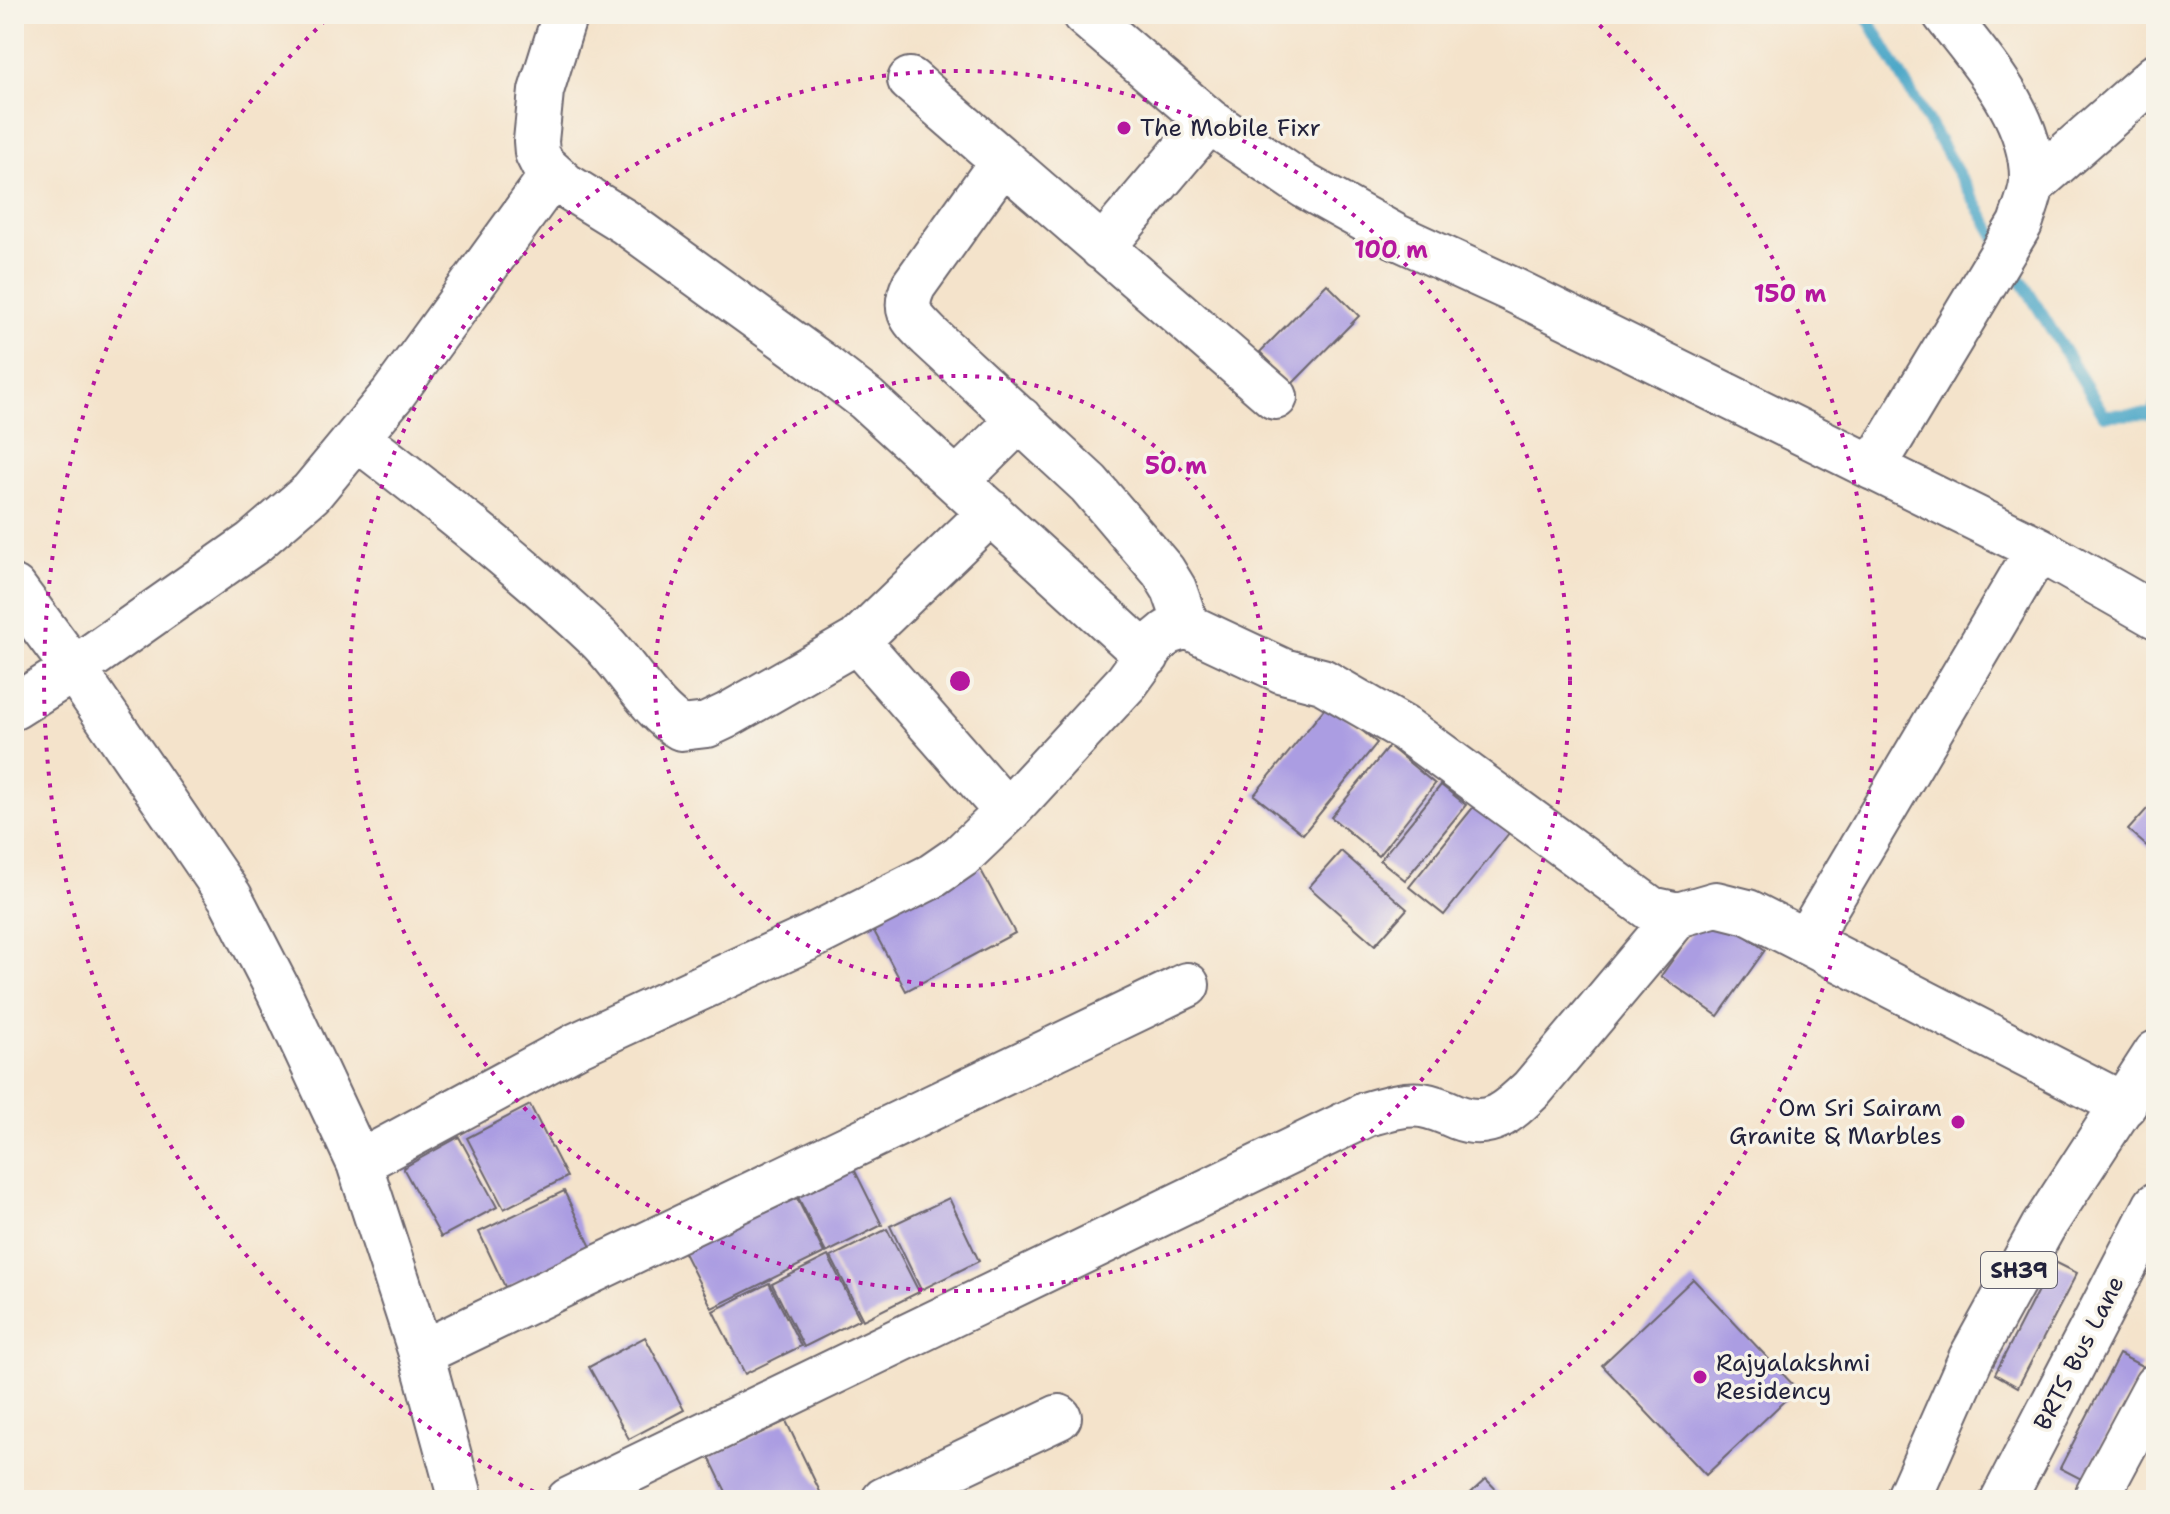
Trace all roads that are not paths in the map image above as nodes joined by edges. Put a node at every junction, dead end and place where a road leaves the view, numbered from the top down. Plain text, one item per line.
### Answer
1 (565, 14) edge
2 (1084, 14) edge
3 (1945, 14) edge
4 (2156, 76) edge
5 (910, 80) dead end
6 (1209, 121) junction
7 (1002, 162) junction
8 (552, 175) junction
9 (2026, 204) junction
10 (1102, 248) junction
11 (1275, 397) dead end
12 (1020, 419) junction
13 (358, 439) junction
14 (1873, 468) junction
15 (957, 481) junction
16 (991, 512) junction
17 (2038, 549) junction
18 (14, 588) edge
19 (2156, 616) edge
20 (1187, 626) junction
21 (857, 641) junction
22 (1147, 656) junction
23 (74, 669) junction
24 (14, 707) edge
25 (1007, 812) junction
26 (1678, 915) junction
27 (1806, 941) junction
28 (1187, 985) dead end
29 (2156, 1053) edge
30 (2124, 1105) junction
31 (359, 1163) junction
32 (2156, 1205) edge
33 (421, 1353) junction
34 (2156, 1386) edge
35 (1059, 1417) dead end
36 (461, 1500) edge
37 (569, 1500) edge
38 (884, 1500) edge
39 (1908, 1500) edge
40 (2003, 1500) edge
41 (2095, 1500) edge

1 - 8 street
2 - 6 street
3 - 9 street
4 - 9 street
5 - 7 street
6 - 10 street
6 - 14 street
7 - 10 street
7 - 12 street
8 - 13 street
8 - 15 street
9 - 14 street
10 - 11 street
12 - 15 street
12 - 20 street
13 - 21 street
13 - 23 street
14 - 17 street
15 - 16 street
16 - 21 street
16 - 22 street
17 - 19 street
17 - 27 street
18 - 23 street
20 - 22 street
20 - 26 street
21 - 25 street
22 - 25 street
23 - 24 street
23 - 31 street
25 - 31 street
26 - 27 street
26 - 37 street
27 - 30 street
28 - 33 street
29 - 30 street, SH39
30 - 39 street, SH39
31 - 33 street
32 - 40 street, BRTS Bus Lane
33 - 36 street
34 - 41 street
35 - 38 street

